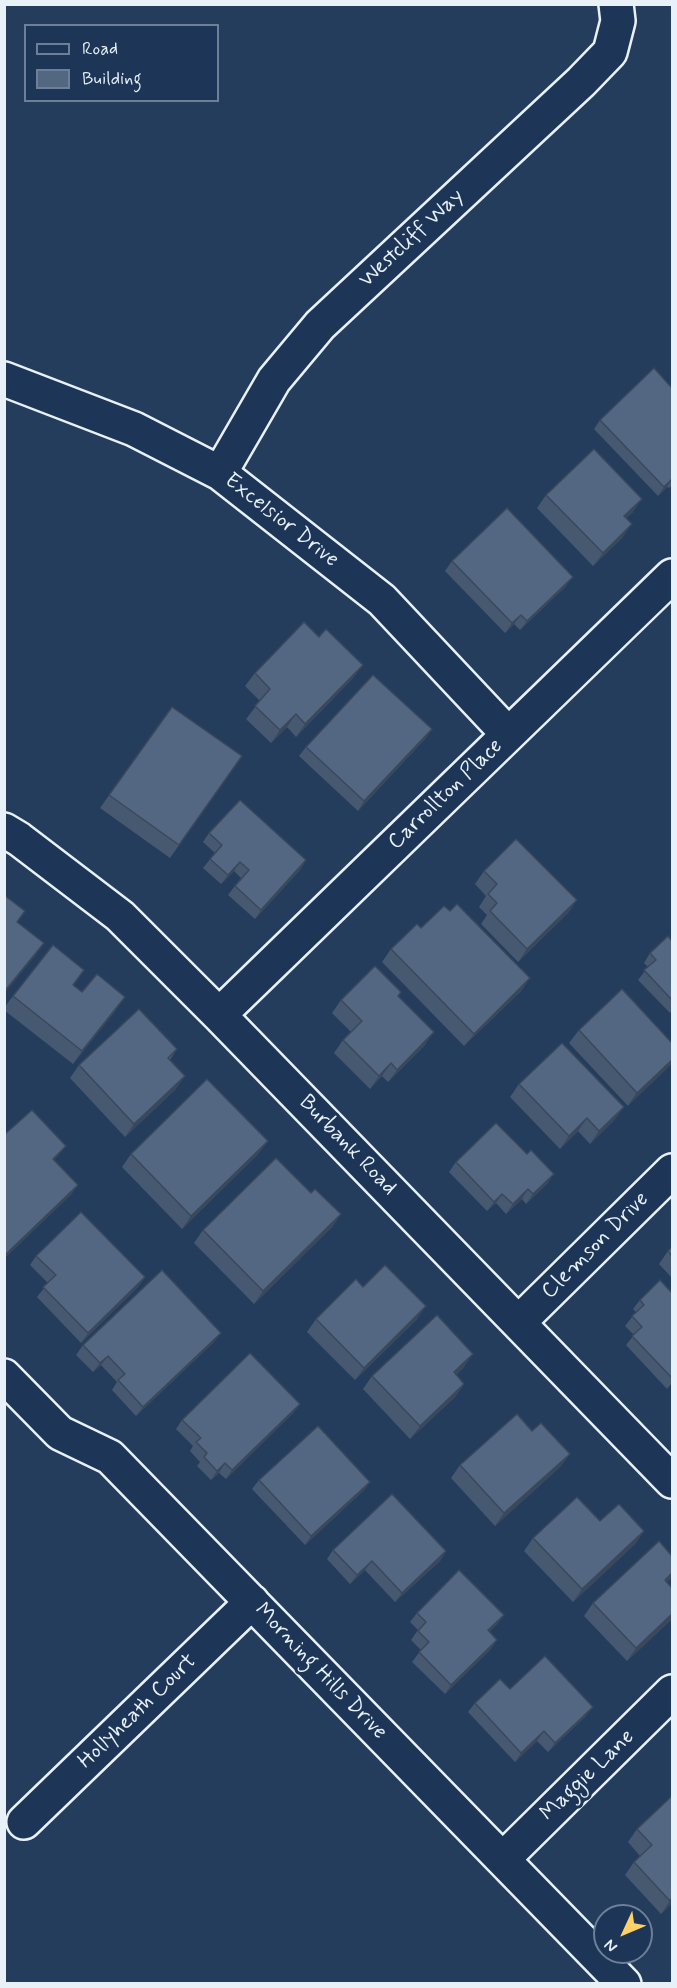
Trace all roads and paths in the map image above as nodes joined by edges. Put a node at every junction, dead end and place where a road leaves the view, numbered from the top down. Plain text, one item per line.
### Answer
1 (617, 13) edge
2 (4, 378) edge
3 (220, 472) junction
4 (672, 576) edge
5 (508, 734) junction
6 (4, 830) edge
7 (219, 1015) junction
8 (672, 1171) edge
9 (519, 1322) junction
10 (4, 1376) edge
11 (672, 1481) edge
12 (252, 1602) junction
13 (672, 1692) edge
14 (24, 1822) dead end
15 (503, 1859) junction
16 (624, 1983) edge

1 - 3 street, Westcliff Way
2 - 3 street, Excelsior Drive
3 - 5 street, Excelsior Drive
4 - 5 street, Carrollton Place
5 - 7 street, Carrollton Place
6 - 7 street, Burbank Road
7 - 9 street, Burbank Road
8 - 9 street, Clemson Drive
9 - 11 street, Burbank Road
10 - 12 street, Morning Hills Drive
12 - 14 street, Hollyheath Court
12 - 15 street, Morning Hills Drive
13 - 15 street, Maggie Lane
15 - 16 street, Morning Hills Drive

